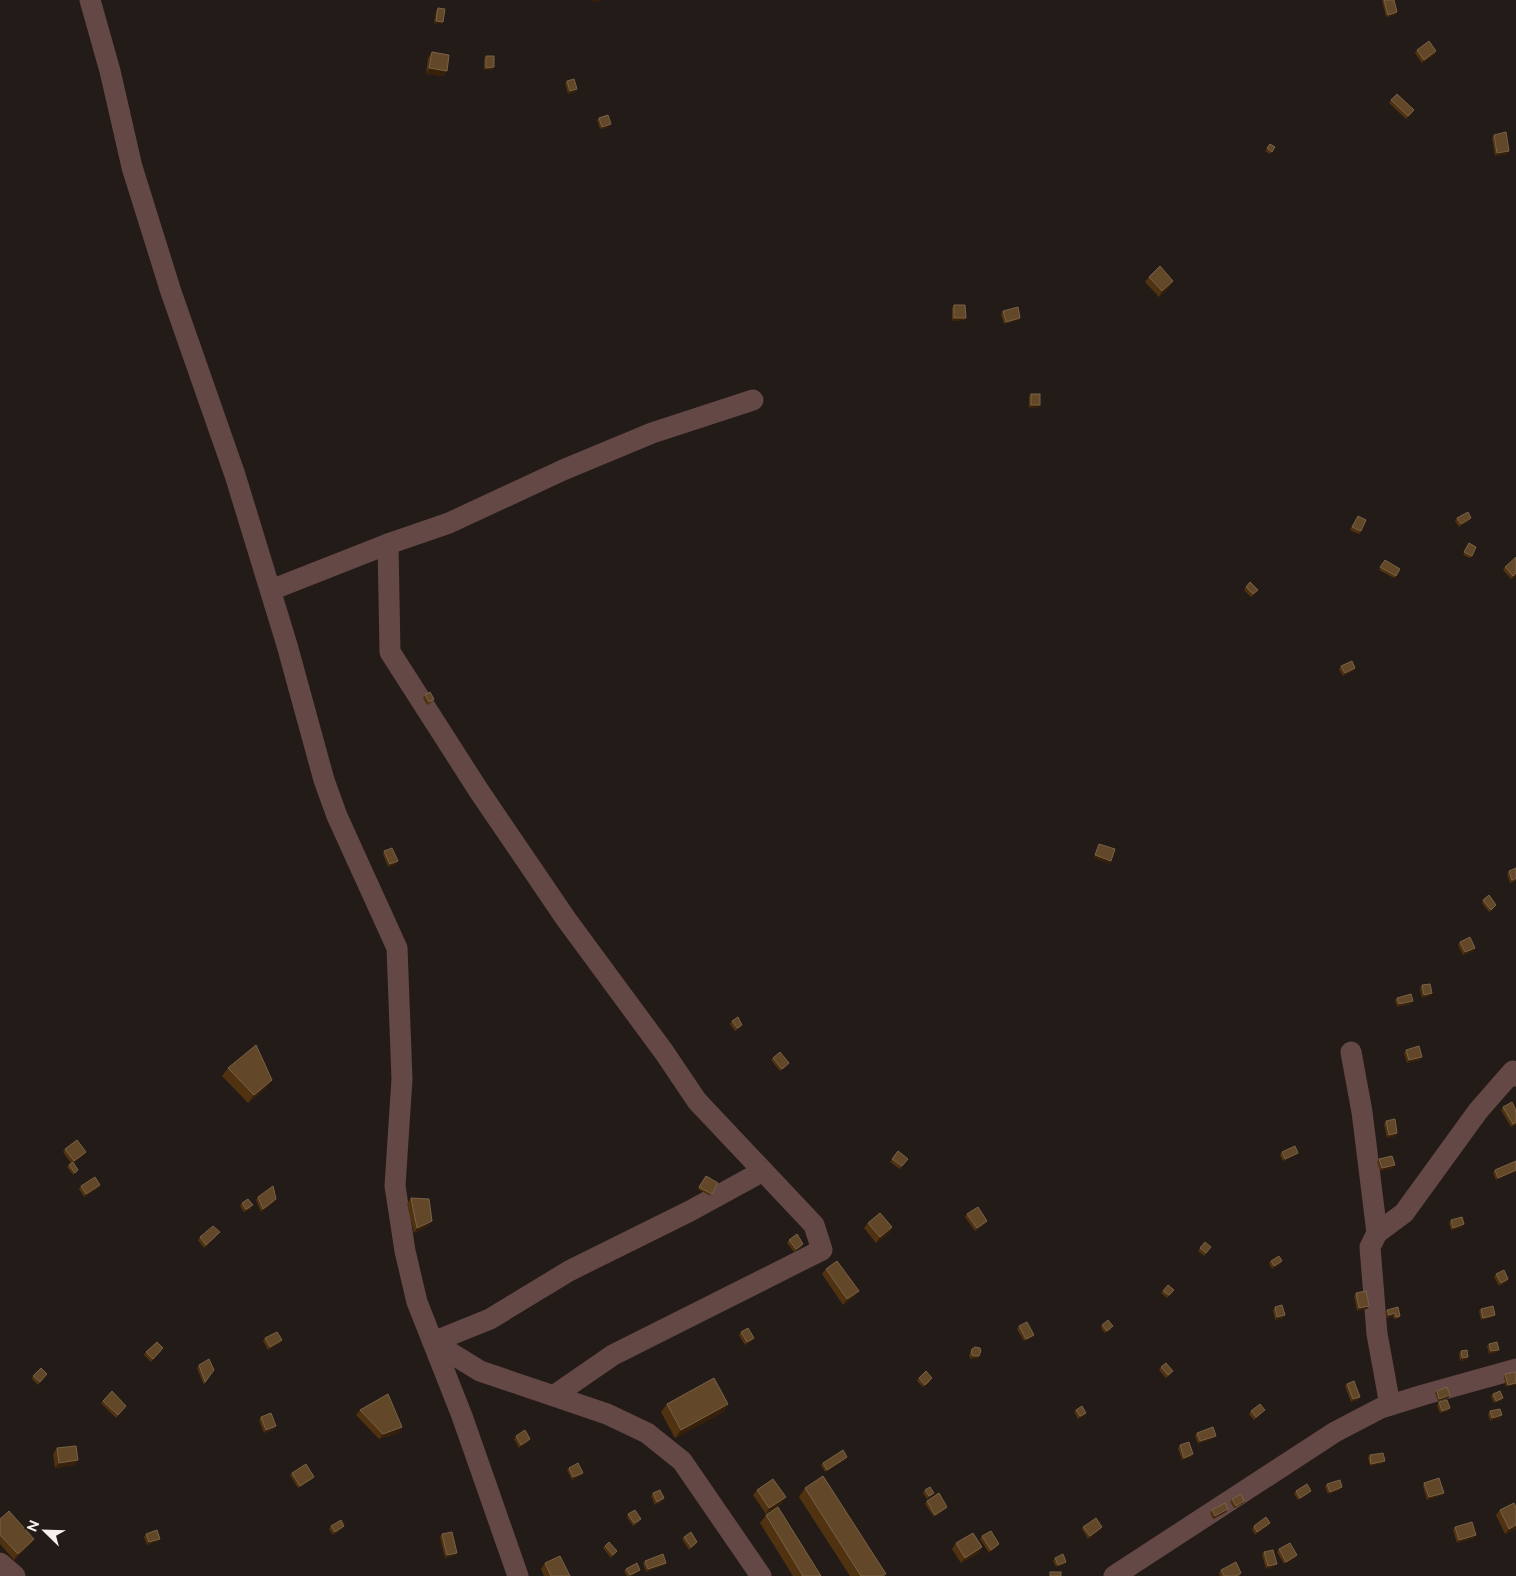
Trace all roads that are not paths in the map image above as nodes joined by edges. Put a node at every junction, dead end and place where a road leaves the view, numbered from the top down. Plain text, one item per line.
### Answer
1 (90, 0) edge
2 (753, 400) dead end
3 (388, 544) junction
4 (270, 590) junction
5 (1351, 1052) dead end
6 (1516, 1076) edge
7 (763, 1171) junction
8 (1377, 1233) junction
9 (433, 1342) junction
10 (1516, 1369) edge
11 (555, 1395) junction
12 (1390, 1405) junction
13 (0, 1563) edge
14 (15, 1576) edge
15 (518, 1576) edge
16 (761, 1576) edge
17 (1114, 1576) edge

1 - 4 street
2 - 3 street
3 - 4 street
3 - 7 street
4 - 9 street
5 - 8 street
6 - 8 street
7 - 9 street
7 - 11 street
8 - 12 street
9 - 11 street
9 - 15 street
10 - 12 street
11 - 16 street
12 - 17 street
13 - 14 street

